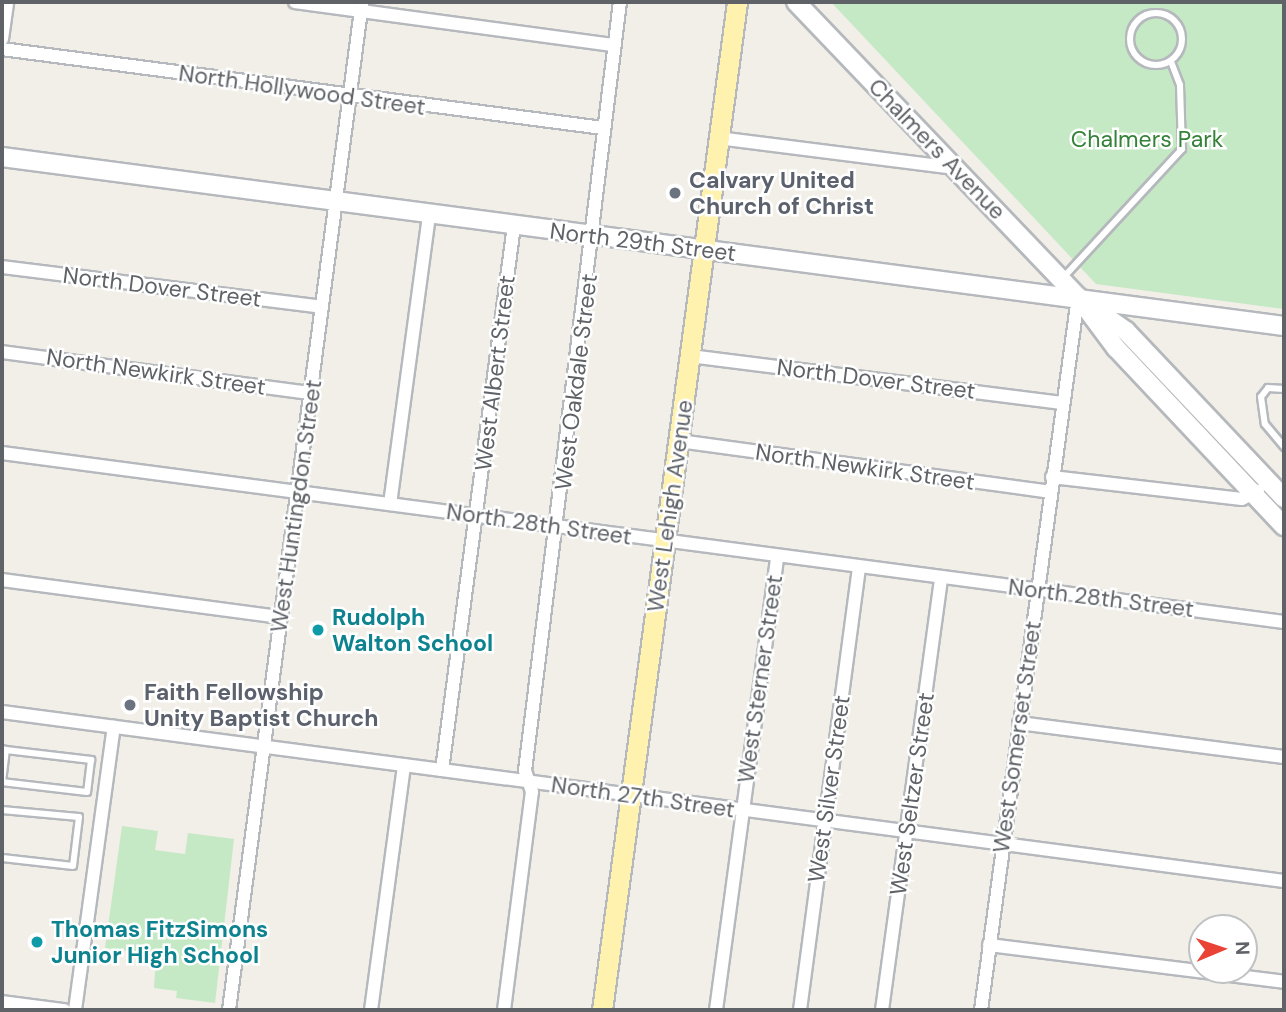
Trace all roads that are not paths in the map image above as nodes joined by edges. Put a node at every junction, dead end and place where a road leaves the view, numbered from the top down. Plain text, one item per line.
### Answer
1 (7, 2) edge
2 (295, 2) edge
3 (620, 2) edge
4 (737, 2) edge
5 (796, 2) edge
6 (362, 6) edge
7 (2, 39) edge
8 (614, 45) junction
9 (2, 49) edge
10 (1171, 61) junction
11 (350, 97) junction
12 (603, 128) junction
13 (718, 138) junction
14 (2, 158) edge
15 (955, 168) junction
16 (336, 201) junction
17 (429, 214) junction
18 (514, 225) junction
19 (593, 235) junction
20 (704, 250) junction
21 (2, 267) edge
22 (1061, 280) junction
23 (1078, 297) junction
24 (322, 307) junction
25 (1284, 326) edge
26 (2, 352) edge
27 (690, 356) junction
28 (1284, 389) edge
29 (311, 393) junction
30 (1062, 403) junction
31 (679, 441) junction
32 (1284, 447) edge
33 (2, 453) edge
34 (1052, 477) junction
35 (1268, 481) junction
36 (298, 492) junction
37 (1050, 492) junction
38 (1255, 494) junction
39 (1284, 498) edge
40 (390, 504) junction
41 (477, 516) junction
42 (559, 526) junction
43 (1284, 526) edge
44 (666, 542) junction
45 (777, 556) junction
46 (859, 568) junction
47 (941, 578) junction
48 (2, 580) edge
49 (1037, 589) junction
50 (281, 617) junction
51 (1284, 621) edge
52 (2, 712) edge
53 (1019, 723) junction
54 (114, 727) junction
55 (264, 746) junction
56 (4, 750) edge
57 (1284, 757) edge
58 (404, 765) junction
59 (442, 770) junction
60 (2, 782) edge
61 (529, 782) junction
62 (630, 795) junction
63 (2, 810) edge
64 (743, 811) junction
65 (825, 821) junction
66 (907, 831) junction
67 (1003, 844) junction
68 (2, 858) edge
69 (1284, 881) edge
70 (989, 945) junction
71 (1284, 982) edge
72 (2, 1002) edge
73 (64, 1010) edge
74 (75, 1010) edge
75 (229, 1010) edge
76 (371, 1010) edge
77 (504, 1010) edge
78 (602, 1010) edge
79 (716, 1010) edge
80 (800, 1010) edge
81 (882, 1010) edge
82 (982, 1010) edge

1 - 7 street
2 - 6 street
3 - 8 street, West Oakdale Street
4 - 13 main road, West Lehigh Avenue
5 - 15 street, Chalmers Avenue
6 - 8 street
6 - 11 street, West Huntingdon Street
8 - 12 street, West Oakdale Street
9 - 11 street, North Hollywood Street
10 - 10 lane
10 - 22 lane
11 - 12 street, North Hollywood Street
11 - 16 street, West Huntingdon Street
12 - 19 street, West Oakdale Street
13 - 15 street
13 - 20 main road, West Lehigh Avenue
14 - 16 street, North 29th Street
15 - 22 street, Chalmers Avenue
16 - 17 street, North 29th Street
16 - 24 street, West Huntingdon Street
17 - 18 street, North 29th Street
17 - 40 street
18 - 19 street, North 29th Street
18 - 41 street, West Albert Street
19 - 20 street, North 29th Street
19 - 42 street, West Oakdale Street
20 - 23 street, North 29th Street
20 - 27 main road, West Lehigh Avenue
21 - 24 street, North Dover Street
22 - 23 street, Chalmers Avenue
23 - 25 street, North 29th Street
23 - 30 street, West Somerset Street
23 - 35 street, Chalmers Avenue
23 - 38 street, Chalmers Avenue
24 - 29 street, West Huntingdon Street
26 - 29 street, North Newkirk Street
27 - 30 street, North Dover Street
27 - 31 main road, West Lehigh Avenue
28 - 32 lane
29 - 36 street, West Huntingdon Street
30 - 34 street, West Somerset Street
31 - 37 street, North Newkirk Street
31 - 44 main road, West Lehigh Avenue
33 - 36 street, North 28th Street
34 - 37 street, West Somerset Street
34 - 38 street
35 - 38 street
35 - 39 street, Chalmers Avenue
36 - 40 street, North 28th Street
36 - 50 street, West Huntingdon Street
37 - 49 street, West Somerset Street
38 - 43 street, Chalmers Avenue
40 - 41 street, North 28th Street
41 - 42 street, North 28th Street
41 - 59 street, West Albert Street
42 - 44 street, North 28th Street
42 - 61 street, West Oakdale Street
44 - 45 street, North 28th Street
44 - 62 main road, West Lehigh Avenue
45 - 46 street, North 28th Street
45 - 64 street, West Sterner Street
46 - 47 street, North 28th Street
46 - 65 street, West Silver Street
47 - 49 street, North 28th Street
47 - 66 street, West Seltzer Street
48 - 50 street
49 - 51 street, North 28th Street
49 - 53 street, West Somerset Street
50 - 55 street, West Huntingdon Street
52 - 54 street, North 27th Street
53 - 57 street
53 - 67 street, West Somerset Street
54 - 55 street, North 27th Street
54 - 74 street
55 - 58 street, North 27th Street
55 - 75 street, West Huntingdon Street
56 - 60 lane
56 - 60 lane
58 - 59 street, North 27th Street
58 - 76 street
59 - 61 street, North 27th Street
61 - 62 street, North 27th Street
61 - 77 street, West Oakdale Street
62 - 64 street, North 27th Street
62 - 78 main road, West Lehigh Avenue
63 - 68 lane
64 - 65 street, North 27th Street
64 - 79 street, West Sterner Street
65 - 66 street, North 27th Street
65 - 80 street, West Silver Street
66 - 67 street, North 27th Street
66 - 81 street, West Seltzer Street
67 - 69 street, North 27th Street
67 - 70 street, West Somerset Street
70 - 71 street
70 - 82 street, West Somerset Street
72 - 73 street

